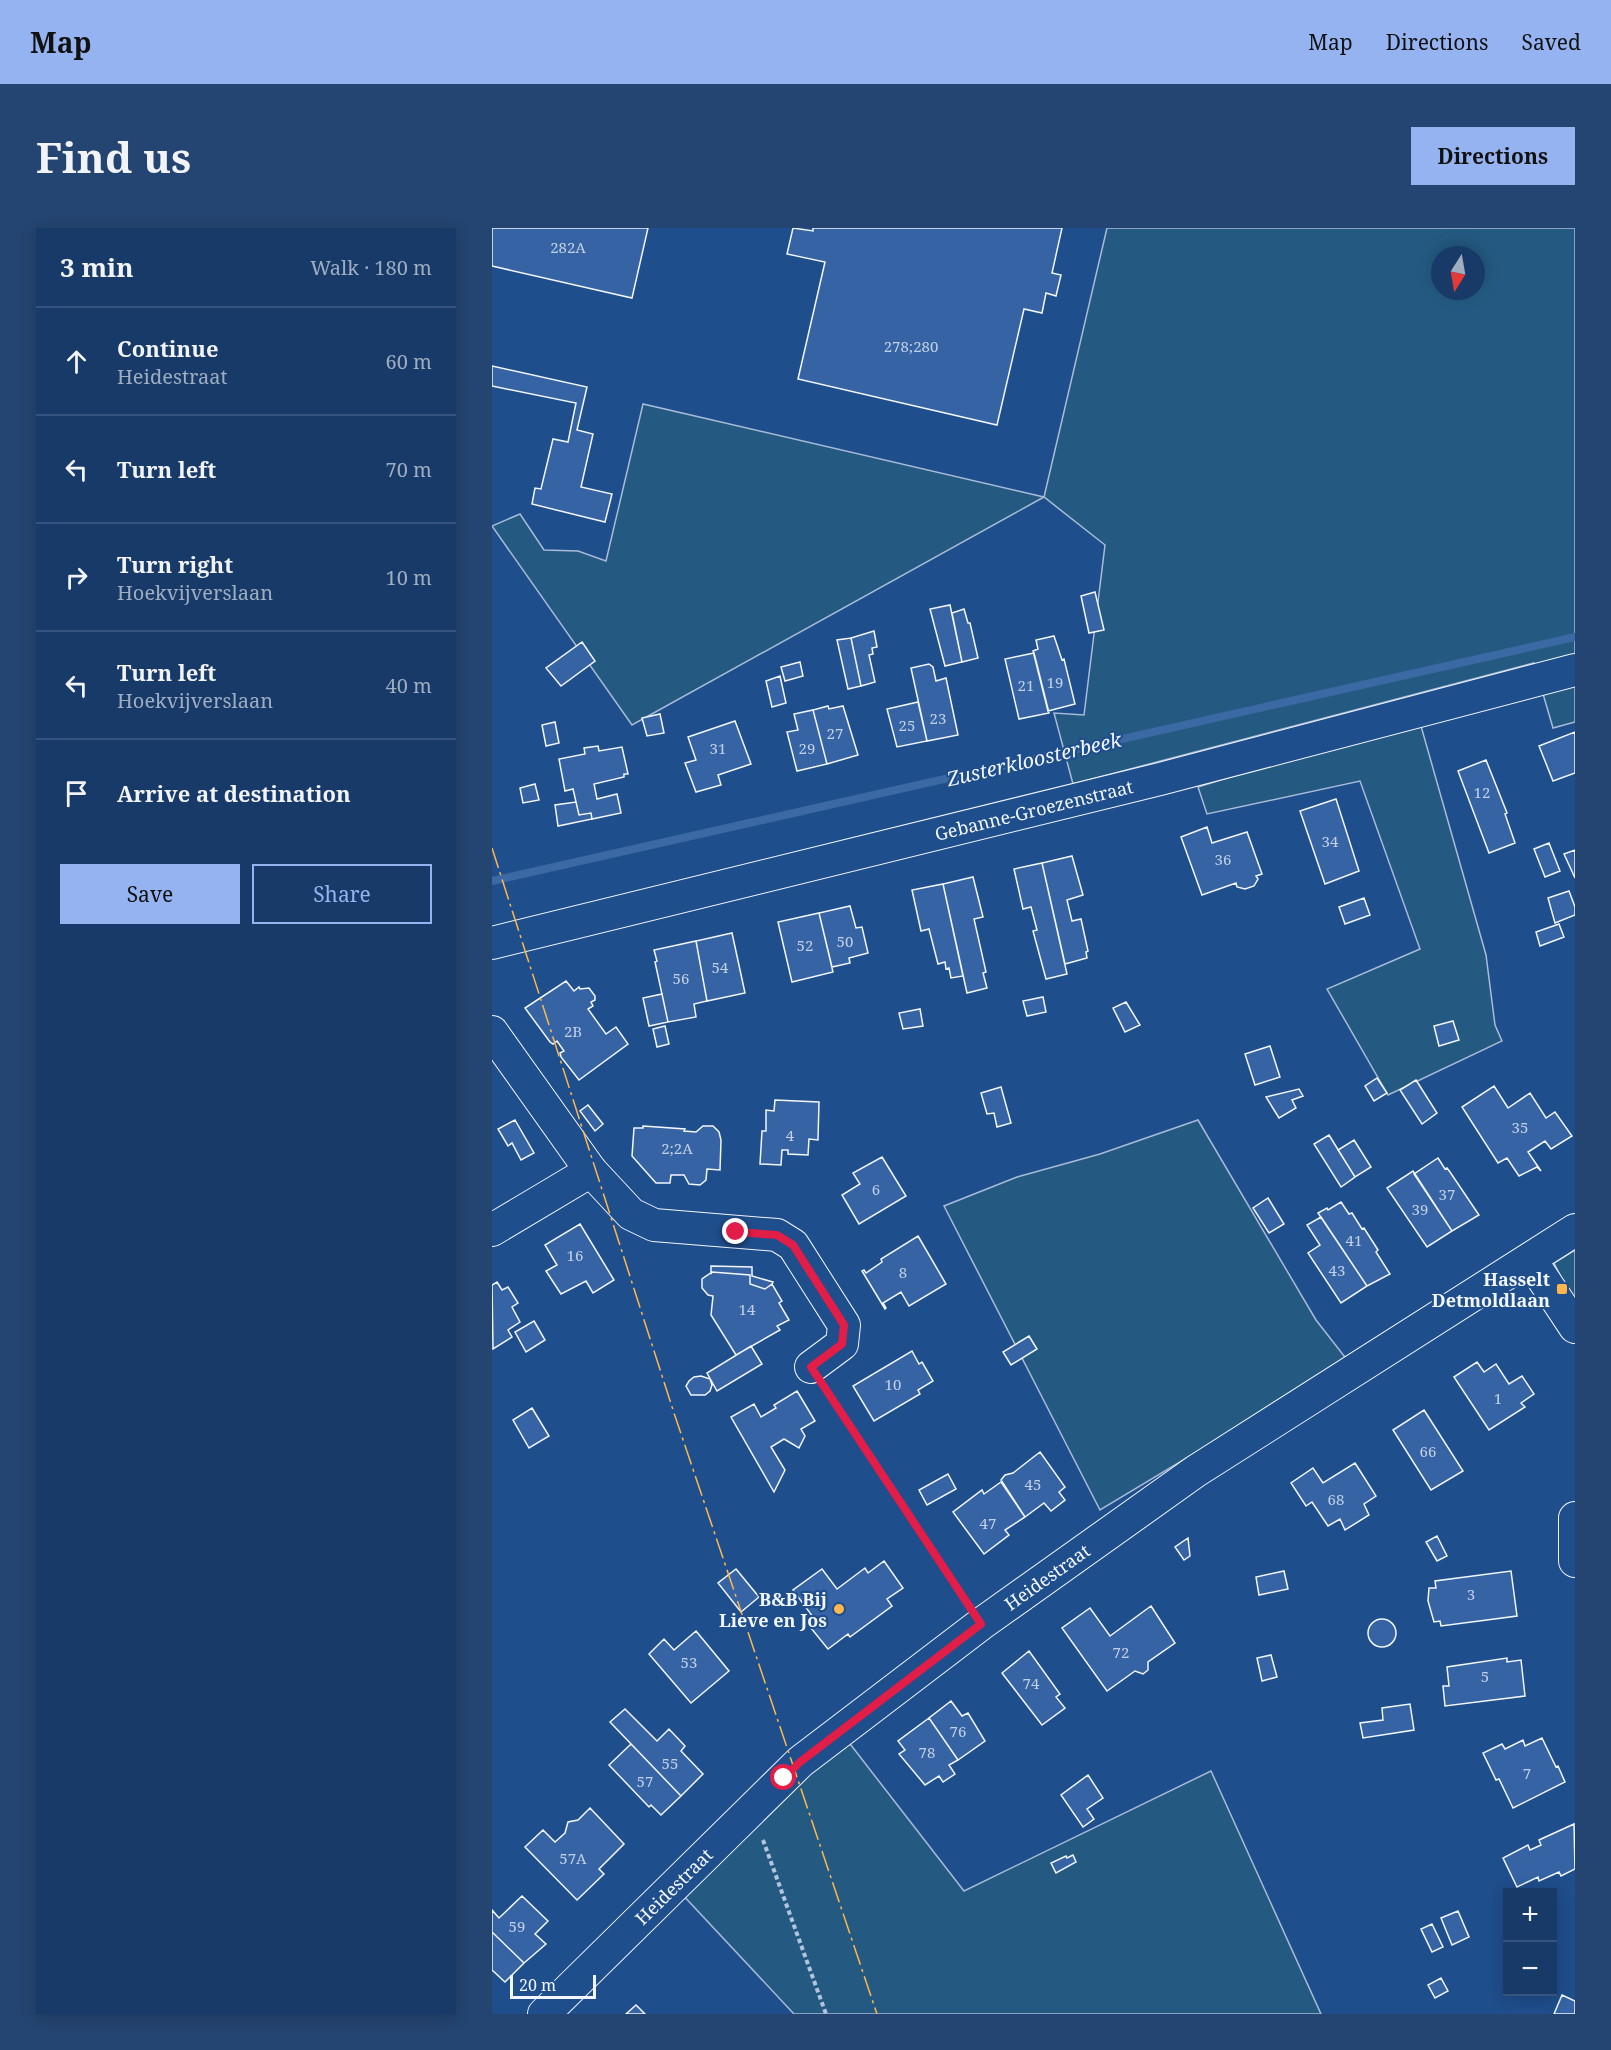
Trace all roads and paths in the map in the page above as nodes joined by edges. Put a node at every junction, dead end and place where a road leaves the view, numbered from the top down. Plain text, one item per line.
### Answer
1 (1575, 670) edge
2 (492, 943) edge
3 (492, 1032) edge
4 (591, 1171) junction
5 (492, 1230) edge
6 (1575, 1230) edge
7 (1530, 1259) junction
8 (1575, 1327) edge
9 (811, 1367) joint
10 (1575, 1518) edge
11 (1575, 1561) edge
12 (981, 1624) junction
13 (752, 1809) junction
14 (544, 2014) edge
15 (826, 2014) edge

1 - 2 street, Gebanne-Groezenstraat
3 - 4 street
4 - 5 street
4 - 9 street
6 - 7 street, Heidestraat
7 - 8 street
7 - 12 street, Heidestraat
9 - 12 path
10 - 11 street
12 - 13 street, Heidestraat
13 - 14 street, Heidestraat
13 - 15 path

